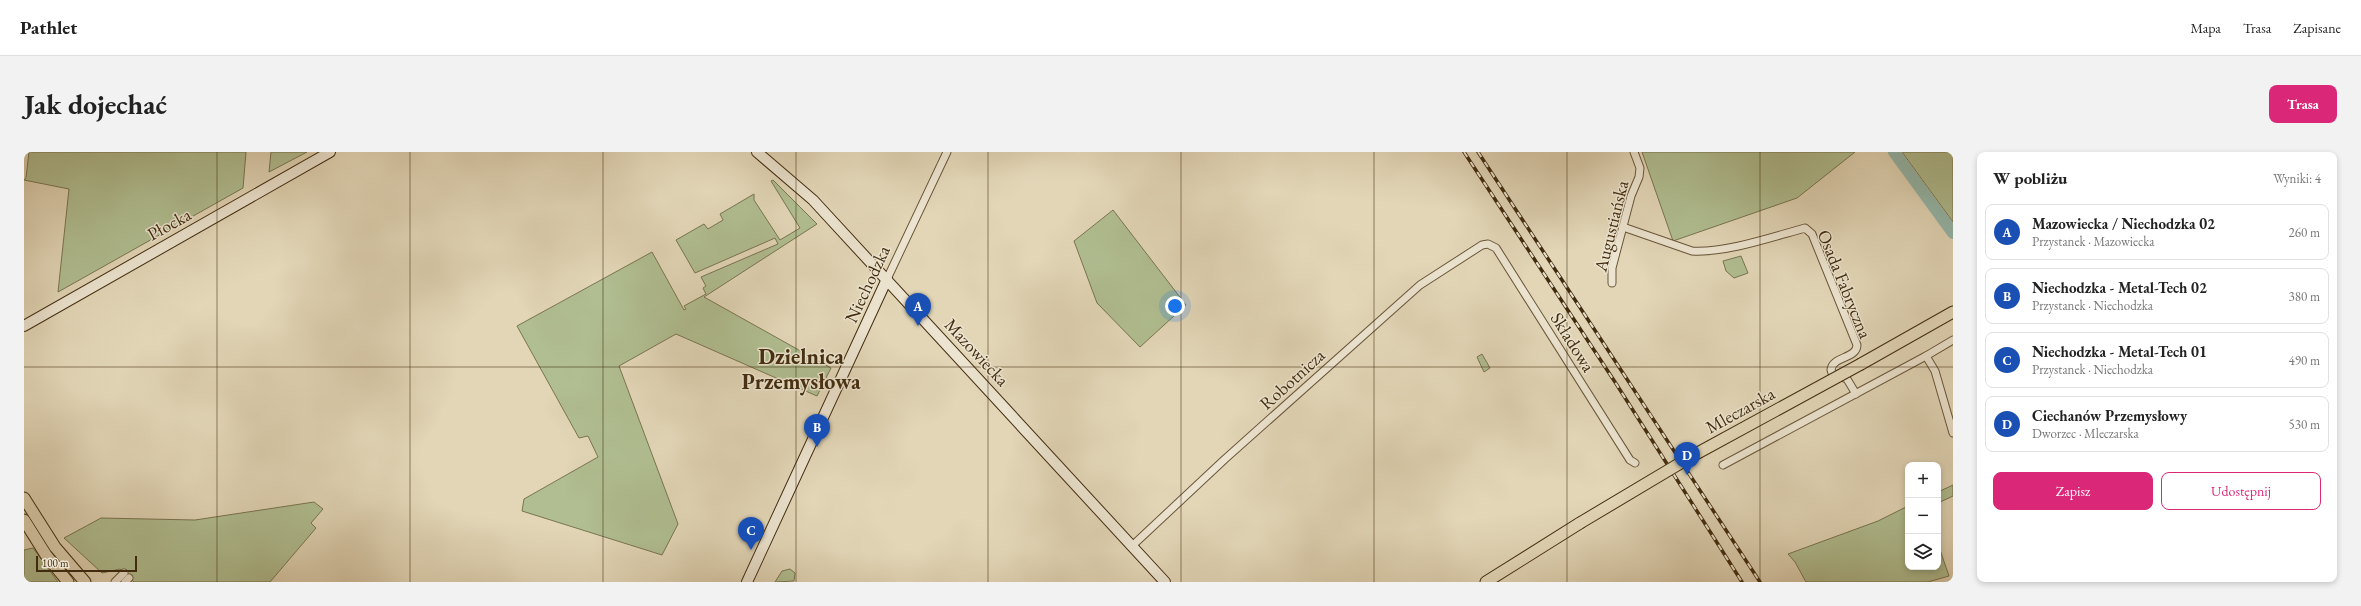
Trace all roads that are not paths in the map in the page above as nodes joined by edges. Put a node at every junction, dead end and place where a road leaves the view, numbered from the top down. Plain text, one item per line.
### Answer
1 (330, 152) edge
2 (757, 152) edge
3 (947, 152) edge
4 (1634, 152) edge
5 (1623, 227) junction
6 (1482, 245) joint
7 (887, 279) junction
8 (1612, 283) dead end
9 (1951, 316) edge
10 (24, 326) edge
11 (1953, 340) edge
12 (1926, 356) junction
13 (1856, 394) junction
14 (1953, 433) edge
15 (1635, 463) dead end
16 (1723, 465) dead end
17 (24, 498) edge
18 (24, 520) edge
19 (1132, 546) junction
20 (126, 578) edge
21 (68, 582) edge
22 (85, 582) edge
23 (115, 582) edge
24 (747, 582) edge
25 (1165, 582) edge
26 (1486, 582) edge

1 - 10 street, Płocka
2 - 7 street, Mazowiecka
3 - 7 street, Niechodzka
4 - 5 street, Augustiańska
5 - 8 street, Augustiańska
5 - 13 street, Osada Fabryczna
6 - 15 street, Składowa
6 - 19 street, Robotnicza
7 - 19 street, Mazowiecka
7 - 24 street, Niechodzka
9 - 26 main road, Mleczarska, bridge
11 - 12 street
12 - 13 street
12 - 14 street
13 - 16 street
17 - 22 main road
18 - 21 main road
19 - 25 street, Mazowiecka
20 - 23 street

